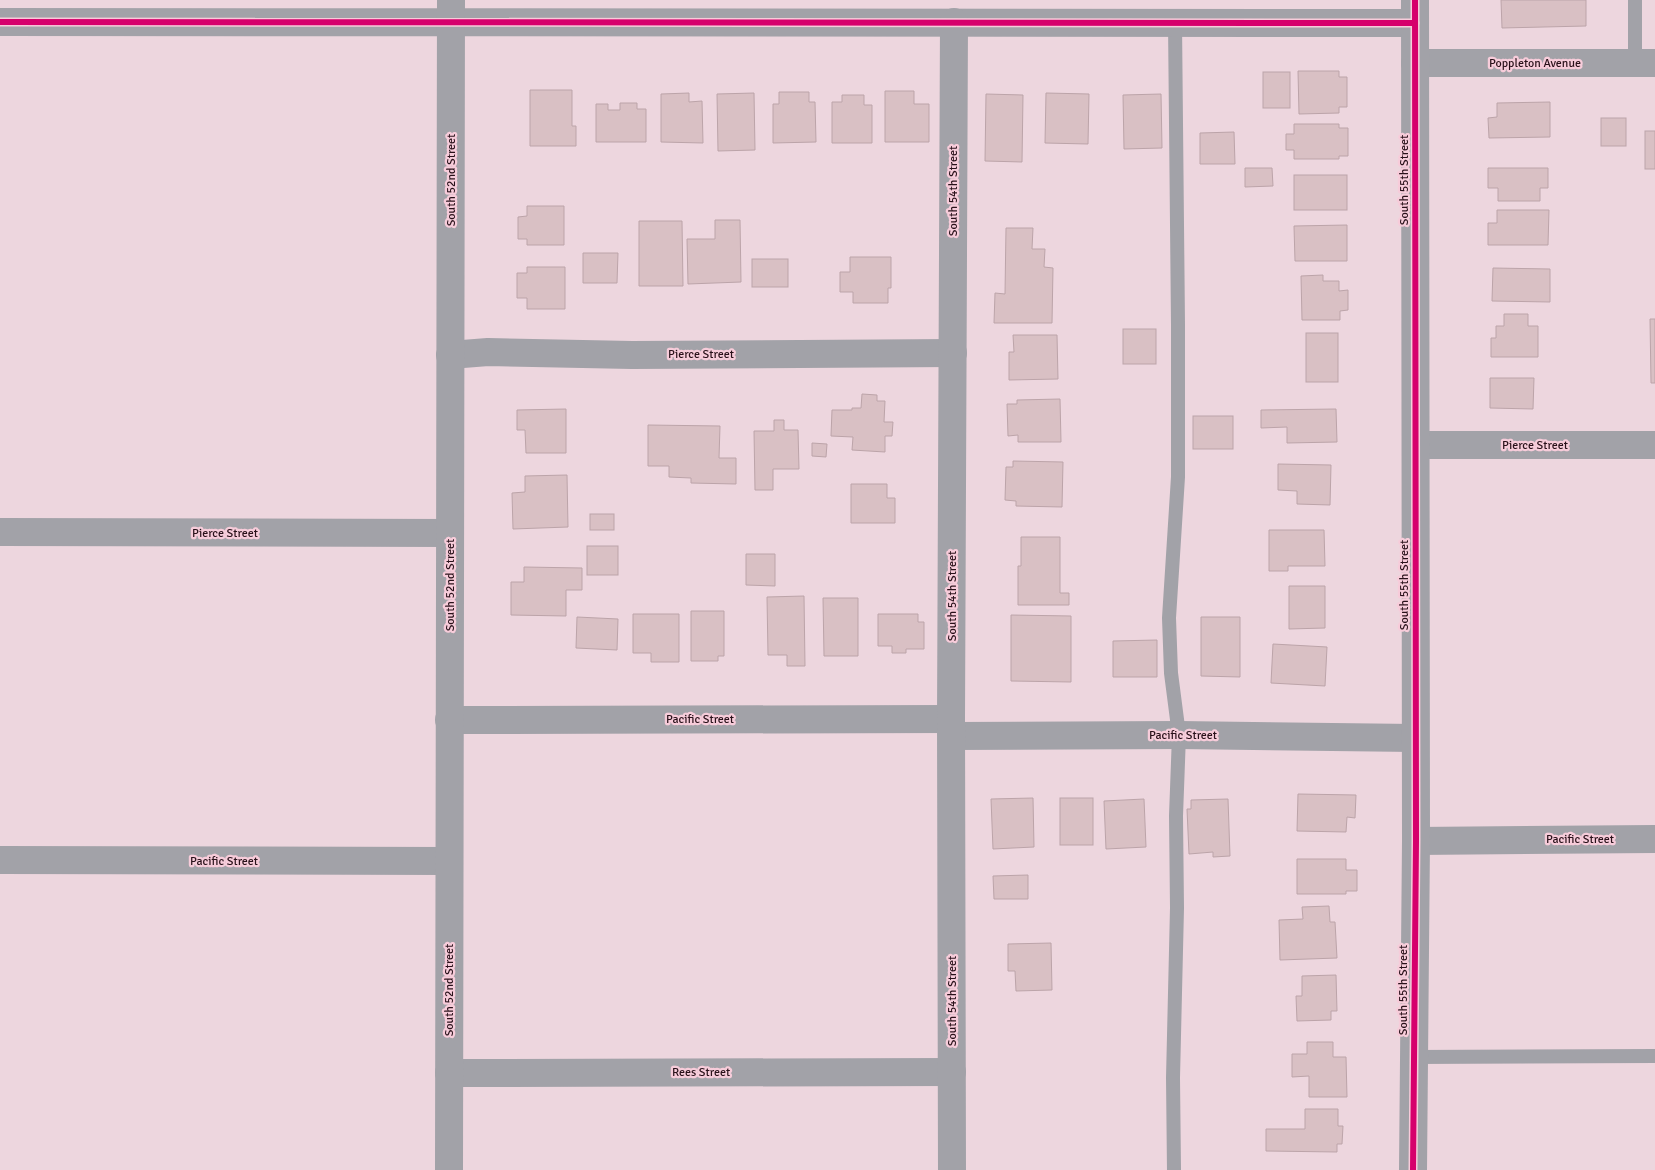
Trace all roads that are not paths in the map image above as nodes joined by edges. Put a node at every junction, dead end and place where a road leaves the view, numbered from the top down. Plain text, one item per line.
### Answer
1 (1635, 0) edge
2 (126, 11) edge
3 (451, 11) edge
4 (1415, 11) edge
5 (0, 22) edge
6 (954, 22) junction
7 (1175, 22) junction
8 (1645, 62) edge
9 (1415, 63) junction
10 (953, 353) junction
11 (450, 355) junction
12 (1416, 445) junction
13 (1655, 445) edge
14 (0, 532) edge
15 (450, 533) junction
16 (449, 720) junction
17 (952, 727) junction
18 (1180, 735) junction
19 (1415, 738) junction
20 (1655, 839) edge
21 (1416, 841) junction
22 (0, 860) edge
23 (449, 861) junction
24 (1655, 1056) edge
25 (1414, 1057) junction
26 (952, 1072) junction
27 (449, 1073) junction
28 (449, 1170) edge
29 (952, 1170) edge
30 (1174, 1170) edge
31 (1413, 1170) edge

1 - 8 lane
2 - 3 street
2 - 5 street
3 - 6 street
3 - 11 street, South 52nd Street
4 - 7 street
4 - 9 street, South 55th Street
6 - 7 street
6 - 10 street, South 54th Street
7 - 18 lane
8 - 9 street, Poppleton Avenue
9 - 12 street, South 55th Street
10 - 11 street, Pierce Street
10 - 17 street, South 54th Street
11 - 15 street, South 52nd Street
12 - 13 street, Pierce Street
12 - 19 street, South 55th Street
14 - 15 street, Pierce Street
15 - 16 street, South 52nd Street
16 - 17 street, Pacific Street
16 - 23 street, South 52nd Street
17 - 18 street, Pacific Street
17 - 26 street, South 54th Street
18 - 19 street, Pacific Street
18 - 30 lane
19 - 21 street, South 55th Street
20 - 21 street, Pacific Street
21 - 25 street, South 55th Street
22 - 23 street, Pacific Street
23 - 27 street, South 52nd Street
24 - 25 lane
25 - 31 street, South 55th Street
26 - 27 street, Rees Street
26 - 29 street, South 54th Street
27 - 28 street, South 52nd Street

